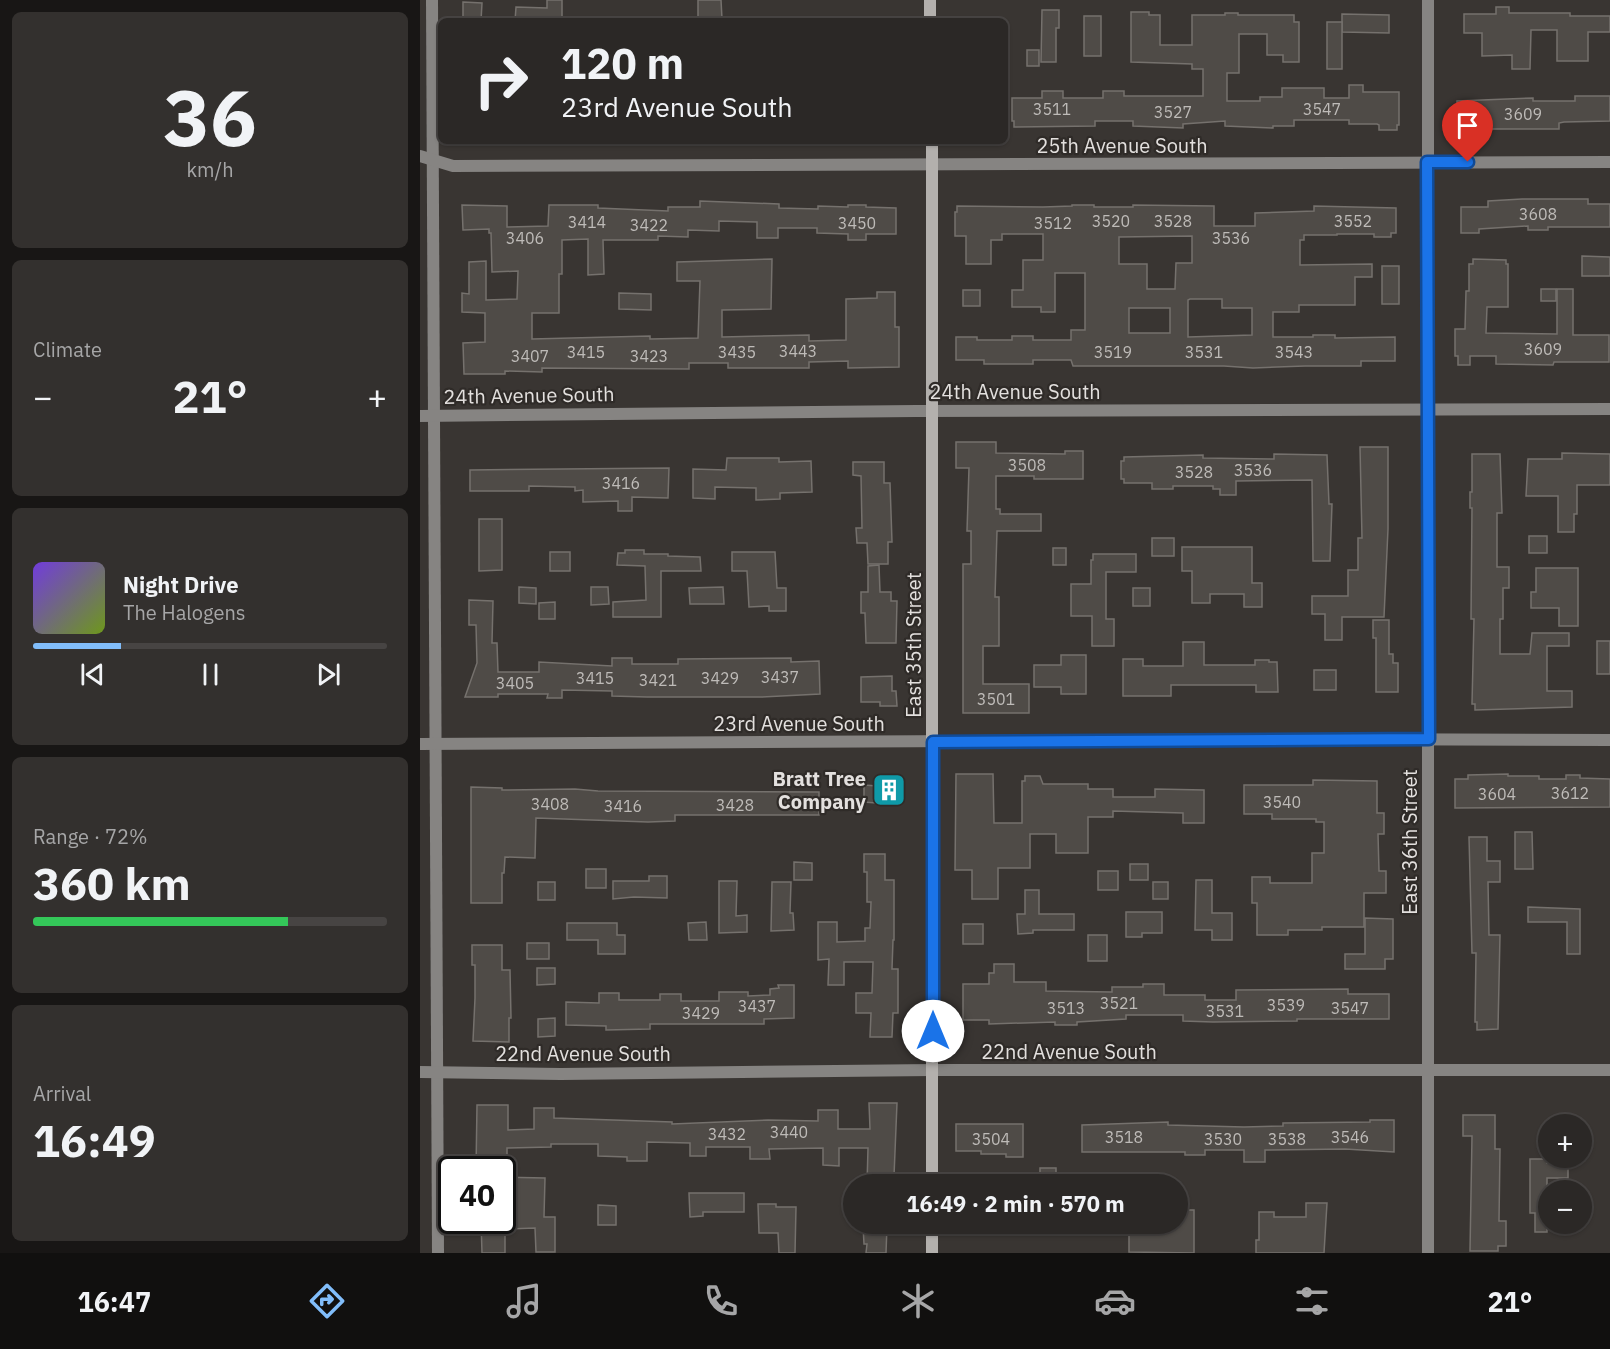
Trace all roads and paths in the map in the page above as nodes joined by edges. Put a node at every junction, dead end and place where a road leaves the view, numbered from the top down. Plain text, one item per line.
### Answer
1 (432, 0) edge
2 (930, 0) edge
3 (1428, 0) edge
4 (930, 18) edge
5 (932, 144) edge
6 (420, 156) edge
7 (433, 160) junction
8 (1427, 162) junction
9 (1610, 162) edge
10 (932, 165) junction
11 (1610, 409) edge
12 (1428, 410) junction
13 (931, 411) junction
14 (434, 415) junction
15 (420, 416) edge
16 (1429, 739) junction
17 (1610, 740) edge
18 (933, 742) junction
19 (420, 744) edge
20 (436, 744) junction
21 (933, 1070) junction
22 (1428, 1070) junction
23 (1610, 1070) edge
24 (420, 1072) edge
25 (436, 1072) junction
26 (932, 1174) edge
27 (932, 1234) edge
28 (438, 1253) edge
29 (932, 1253) edge
30 (1428, 1253) edge

1 - 7 street
2 - 4 street
3 - 8 street, East 36th Street
5 - 10 street, East 35th Street
6 - 7 street, 25th Avenue South
7 - 10 street, 25th Avenue South
7 - 14 street
8 - 9 street, 25th Avenue South
8 - 10 street, 25th Avenue South
8 - 12 street, East 36th Street
10 - 13 street, East 35th Street
11 - 12 street, 24th Avenue South
12 - 13 street, 24th Avenue South
12 - 16 street, East 36th Street
13 - 14 street, 24th Avenue South
13 - 18 street, East 35th Street
14 - 15 street, 24th Avenue South
14 - 20 street
16 - 17 street, 23rd Avenue South
16 - 18 street, 23rd Avenue South
16 - 22 street, East 36th Street
18 - 20 street, 23rd Avenue South
18 - 21 street, East 35th Street
19 - 20 street, 23rd Avenue South
20 - 25 street
21 - 22 street, 22nd Avenue South
21 - 25 street, 22nd Avenue South
21 - 26 street, East 35th Street
22 - 23 street, 22nd Avenue South
22 - 30 street, East 36th Street
24 - 25 street, 22nd Avenue South
25 - 28 street
27 - 29 street

